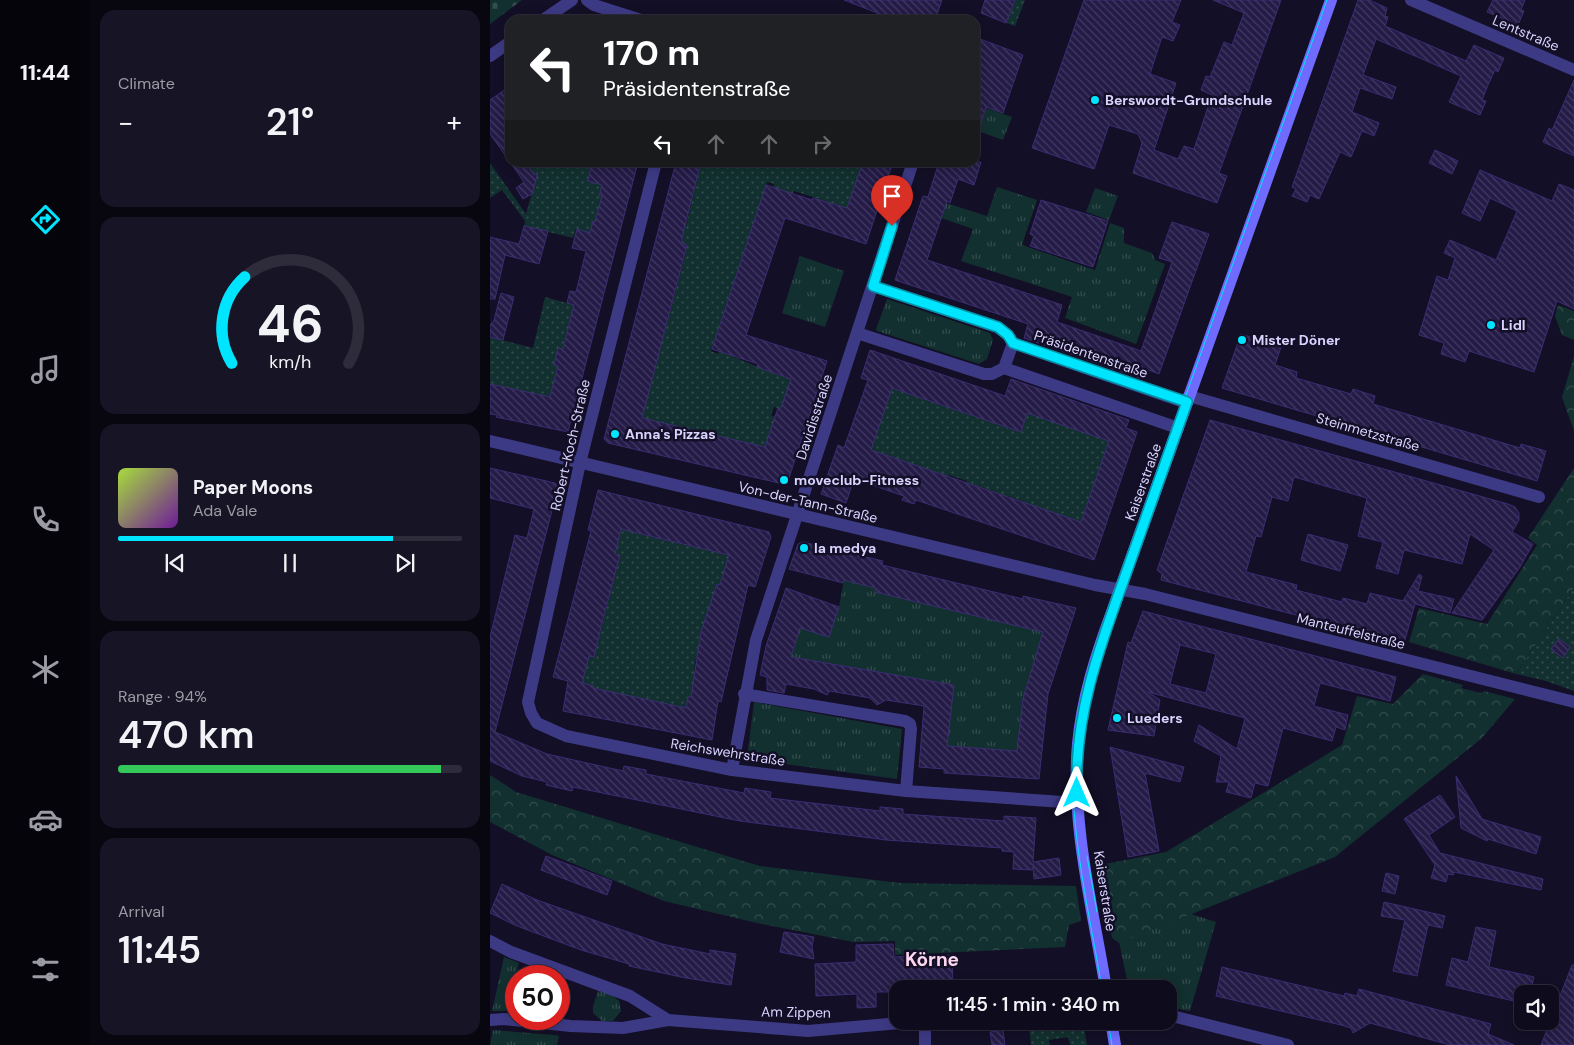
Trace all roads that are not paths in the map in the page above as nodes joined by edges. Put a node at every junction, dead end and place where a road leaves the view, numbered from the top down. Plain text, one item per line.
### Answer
1 (572, 0) edge
2 (587, 0) edge
3 (1331, 0) edge
4 (1411, 0) edge
5 (550, 15) edge
6 (625, 15) edge
7 (505, 46) edge
8 (490, 56) edge
9 (1574, 70) edge
10 (655, 167) edge
11 (911, 167) edge
12 (873, 286) junction
13 (857, 333) junction
14 (1013, 343) junction
15 (1004, 368) junction
16 (1188, 400) junction
17 (1178, 428) junction
18 (490, 441) edge
19 (580, 463) junction
20 (1539, 497) dead end
21 (797, 515) junction
22 (1120, 590) junction
23 (744, 694) junction
24 (1574, 702) edge
25 (548, 729) joint
26 (732, 770) junction
27 (906, 791) junction
28 (1077, 803) junction
29 (490, 941) edge
30 (1105, 980) edge
31 (1177, 1017) edge
32 (490, 1020) edge
33 (668, 1020) junction
34 (889, 1024) edge
35 (924, 1030) edge
36 (1112, 1030) edge
37 (925, 1045) edge
38 (1115, 1045) edge
39 (1288, 1045) edge

1 - 5 street
2 - 6 street
3 - 16 main road, Kaiserstraße
4 - 9 street, Lentstraße
7 - 8 street
10 - 19 street, Robert-Koch-Straße
11 - 12 street, Davidisstraße
12 - 13 street, Davidisstraße
12 - 14 street, Präsidentenstraße
13 - 15 street
13 - 21 street, Davidisstraße
14 - 15 street, Präsidentenstraße
14 - 16 street, Präsidentenstraße
15 - 17 street
16 - 17 main road, Kaiserstraße
16 - 20 street, Steinmetzstraße
17 - 22 main road, Kaiserstraße
18 - 19 street, Von-der-Tann-Straße
19 - 21 street, Von-der-Tann-Straße
19 - 25 street, Robert-Koch-Straße
21 - 22 street, Von-der-Tann-Straße
21 - 23 street, Davidisstraße
22 - 24 street, Manteuffelstraße
22 - 28 main road, Kaiserstraße
23 - 26 street, Davidisstraße
23 - 27 street
25 - 26 street, Reichswehrstraße
26 - 27 street, Reichswehrstraße
27 - 28 street, Reichswehrstraße
28 - 30 main road, Kaiserstraße
29 - 33 street, Am Zippen
31 - 39 street
32 - 33 street, Am Zippen
33 - 34 street, Am Zippen
35 - 37 street
36 - 38 main road

